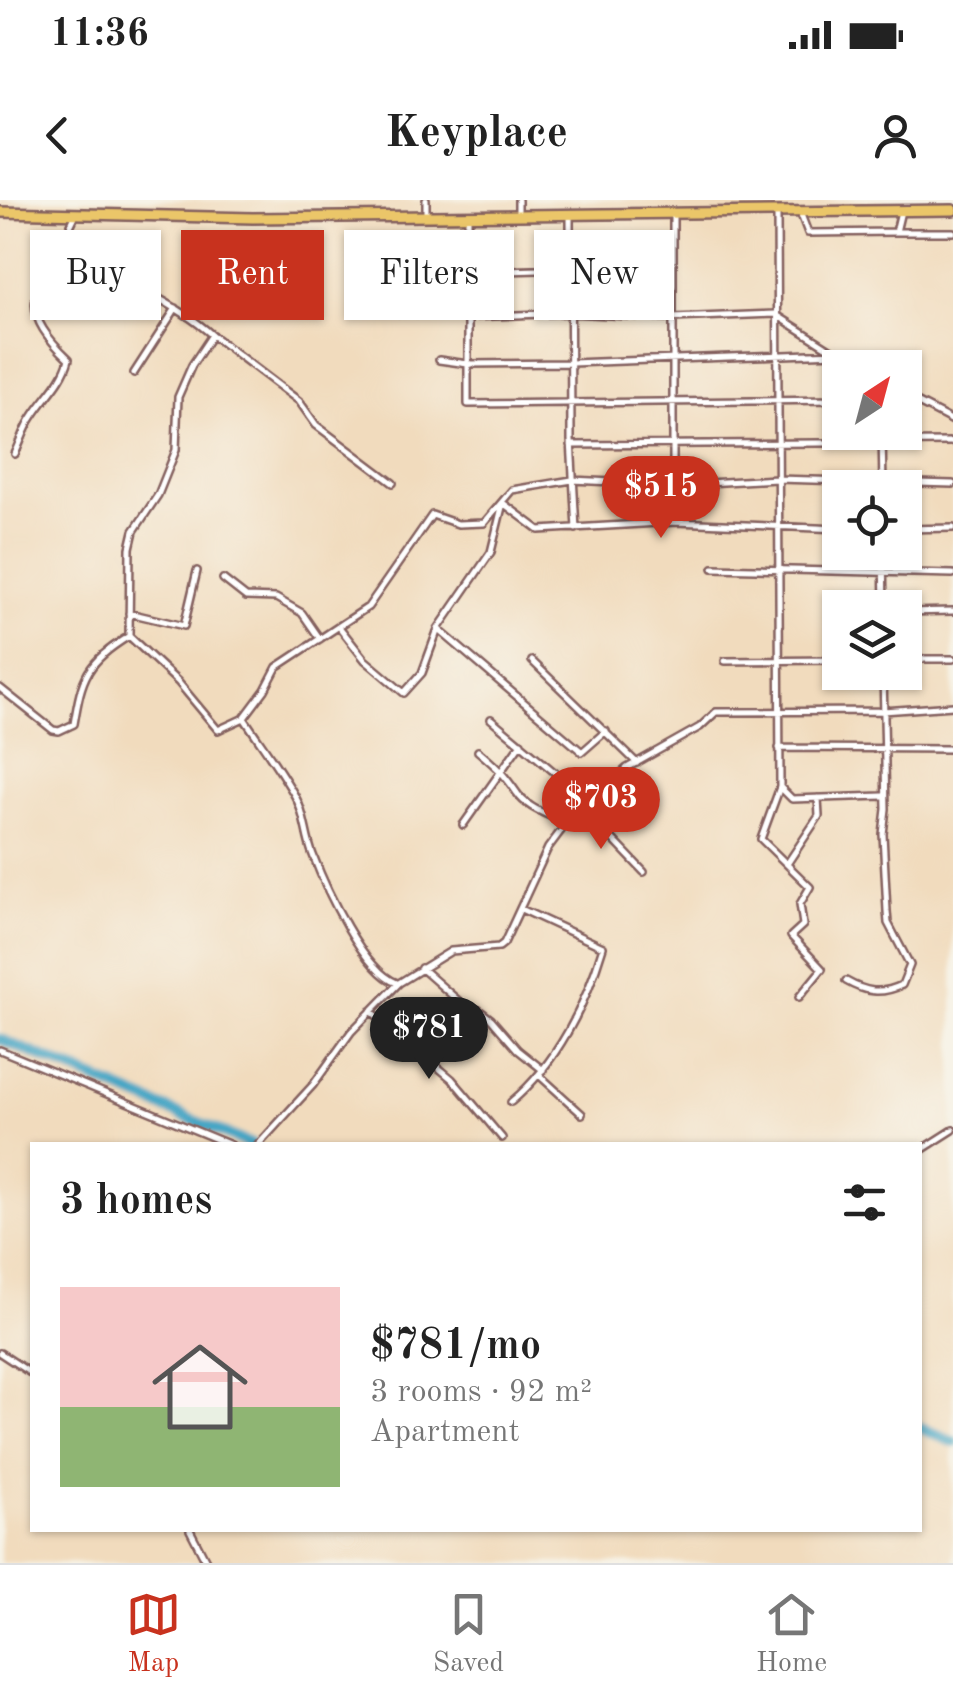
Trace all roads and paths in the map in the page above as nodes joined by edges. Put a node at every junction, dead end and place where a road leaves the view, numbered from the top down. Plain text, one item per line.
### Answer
1 (45, 200) edge
2 (426, 200) edge
3 (518, 200) edge
4 (620, 200) edge
5 (722, 200) edge
6 (819, 200) edge
7 (901, 210) junction
8 (953, 210) edge
9 (0, 212) edge
10 (43, 212) junction
11 (800, 212) junction
12 (820, 212) junction
13 (76, 213) junction
14 (620, 213) junction
15 (674, 213) junction
16 (777, 213) junction
17 (468, 214) junction
18 (518, 214) junction
19 (570, 214) junction
20 (722, 214) junction
21 (426, 215) junction
22 (68, 230) edge
23 (468, 230) edge
24 (570, 230) edge
25 (673, 230) edge
26 (896, 232) junction
27 (953, 232) edge
28 (161, 300) edge
29 (176, 308) junction
30 (775, 314) junction
31 (674, 318) edge
32 (39, 320) edge
33 (468, 320) edge
34 (569, 320) edge
35 (672, 320) edge
36 (212, 335) junction
37 (834, 350) edge
38 (822, 354) edge
39 (776, 356) junction
40 (439, 360) dead end
41 (675, 361) junction
42 (571, 363) junction
43 (468, 364) junction
44 (134, 373) dead end
45 (822, 400) edge
46 (777, 401) junction
47 (674, 402) junction
48 (570, 403) junction
49 (922, 406) edge
50 (953, 421) edge
51 (922, 442) edge
52 (953, 442) edge
53 (822, 443) edge
54 (673, 444) junction
55 (777, 444) junction
56 (571, 445) junction
57 (16, 454) dead end
58 (572, 480) junction
59 (777, 480) junction
60 (822, 482) edge
61 (393, 483) dead end
62 (922, 484) edge
63 (953, 484) edge
64 (673, 485) junction
65 (503, 502) junction
66 (676, 522) junction
67 (776, 528) junction
68 (953, 528) edge
69 (576, 529) junction
70 (822, 529) edge
71 (922, 529) edge
72 (713, 568) dead end
73 (884, 570) edge
74 (196, 571) dead end
75 (778, 572) junction
76 (884, 574) junction
77 (953, 574) edge
78 (222, 579) dead end
79 (884, 590) edge
80 (922, 612) edge
81 (953, 612) edge
82 (128, 613) junction
83 (340, 628) junction
84 (438, 629) junction
85 (129, 636) junction
86 (320, 639) junction
87 (922, 659) edge
88 (953, 659) edge
89 (822, 660) edge
90 (532, 661) dead end
91 (726, 661) dead end
92 (780, 661) junction
93 (0, 688) edge
94 (883, 690) edge
95 (953, 706) edge
96 (884, 711) junction
97 (780, 712) junction
98 (244, 718) junction
99 (491, 719) dead end
100 (606, 731) junction
101 (521, 743) junction
102 (779, 748) junction
103 (885, 748) junction
104 (953, 749) edge
105 (478, 752) dead end
106 (637, 763) junction
107 (501, 771) junction
108 (780, 788) junction
109 (884, 796) junction
110 (818, 798) junction
111 (590, 802) junction
112 (584, 808) junction
113 (566, 824) junction
114 (464, 825) dead end
115 (787, 864) junction
116 (644, 872) dead end
117 (521, 909) junction
118 (421, 968) junction
119 (846, 981) dead end
120 (398, 983) junction
121 (799, 996) dead end
122 (371, 1011) junction
123 (0, 1050) edge
124 (541, 1073) junction
125 (511, 1102) dead end
126 (582, 1114) dead end
127 (953, 1130) edge
128 (502, 1138) dead end
129 (223, 1142) edge
130 (261, 1142) edge
131 (922, 1150) edge
132 (0, 1353) edge
133 (30, 1373) edge
134 (191, 1532) edge
135 (207, 1563) edge

1 - 10 street
2 - 21 street
3 - 18 street
4 - 14 street
5 - 20 street
6 - 12 street
7 - 8 highway
7 - 12 highway
7 - 26 street
9 - 10 highway
10 - 13 highway
11 - 12 highway
11 - 16 highway
11 - 26 street
13 - 21 highway
13 - 22 street
14 - 15 highway
14 - 19 highway
15 - 20 highway
15 - 25 street
16 - 20 highway
16 - 30 street
17 - 18 highway
17 - 21 highway
17 - 23 street
18 - 19 highway
19 - 24 street
26 - 27 street
28 - 29 street
29 - 36 street
29 - 44 street
30 - 31 street
30 - 37 street
30 - 39 street
32 - 57 street
33 - 43 street
34 - 42 street
35 - 41 street
36 - 61 street
36 - 82 street
38 - 39 street
39 - 41 street
39 - 46 street
40 - 43 street
41 - 42 street
41 - 47 street
42 - 43 street
42 - 48 street
43 - 48 street
45 - 46 street
46 - 47 street
46 - 55 street
47 - 48 street
47 - 54 street
48 - 56 street
49 - 50 street
51 - 52 street
53 - 55 street
54 - 55 street
54 - 56 street
54 - 64 street
55 - 59 street
56 - 58 street
58 - 64 street
58 - 65 street
58 - 69 street
59 - 60 street
59 - 64 street
59 - 67 street
62 - 63 street
64 - 66 street
65 - 69 street
65 - 83 street
65 - 84 street
66 - 67 street
66 - 69 street
67 - 70 street
67 - 75 street
68 - 71 street
72 - 75 street
73 - 76 street
74 - 82 street
75 - 76 street
75 - 92 street
76 - 77 street
76 - 79 street
78 - 86 street
80 - 81 street
82 - 85 street
83 - 84 street
83 - 86 street
84 - 100 street
85 - 93 street
85 - 98 street
86 - 98 street
87 - 88 street
89 - 92 street
90 - 100 street
91 - 92 street
92 - 97 street
94 - 96 street
95 - 96 street
96 - 97 street
96 - 103 street
97 - 102 street
97 - 106 street
98 - 120 street
99 - 101 street
100 - 106 street
101 - 107 street
101 - 111 street
102 - 103 street
102 - 108 street
103 - 104 street
103 - 109 street
105 - 107 street
106 - 111 street
107 - 113 street
107 - 114 street
108 - 110 street
108 - 115 street
109 - 110 street
109 - 119 street
110 - 115 street
111 - 112 street
112 - 113 street
112 - 116 street
113 - 117 street
115 - 121 street
117 - 118 street
117 - 124 street
118 - 120 street
118 - 124 street
120 - 122 street
122 - 128 street
122 - 130 street
123 - 129 street
124 - 125 street
124 - 126 street
127 - 131 street
132 - 133 street
134 - 135 street

